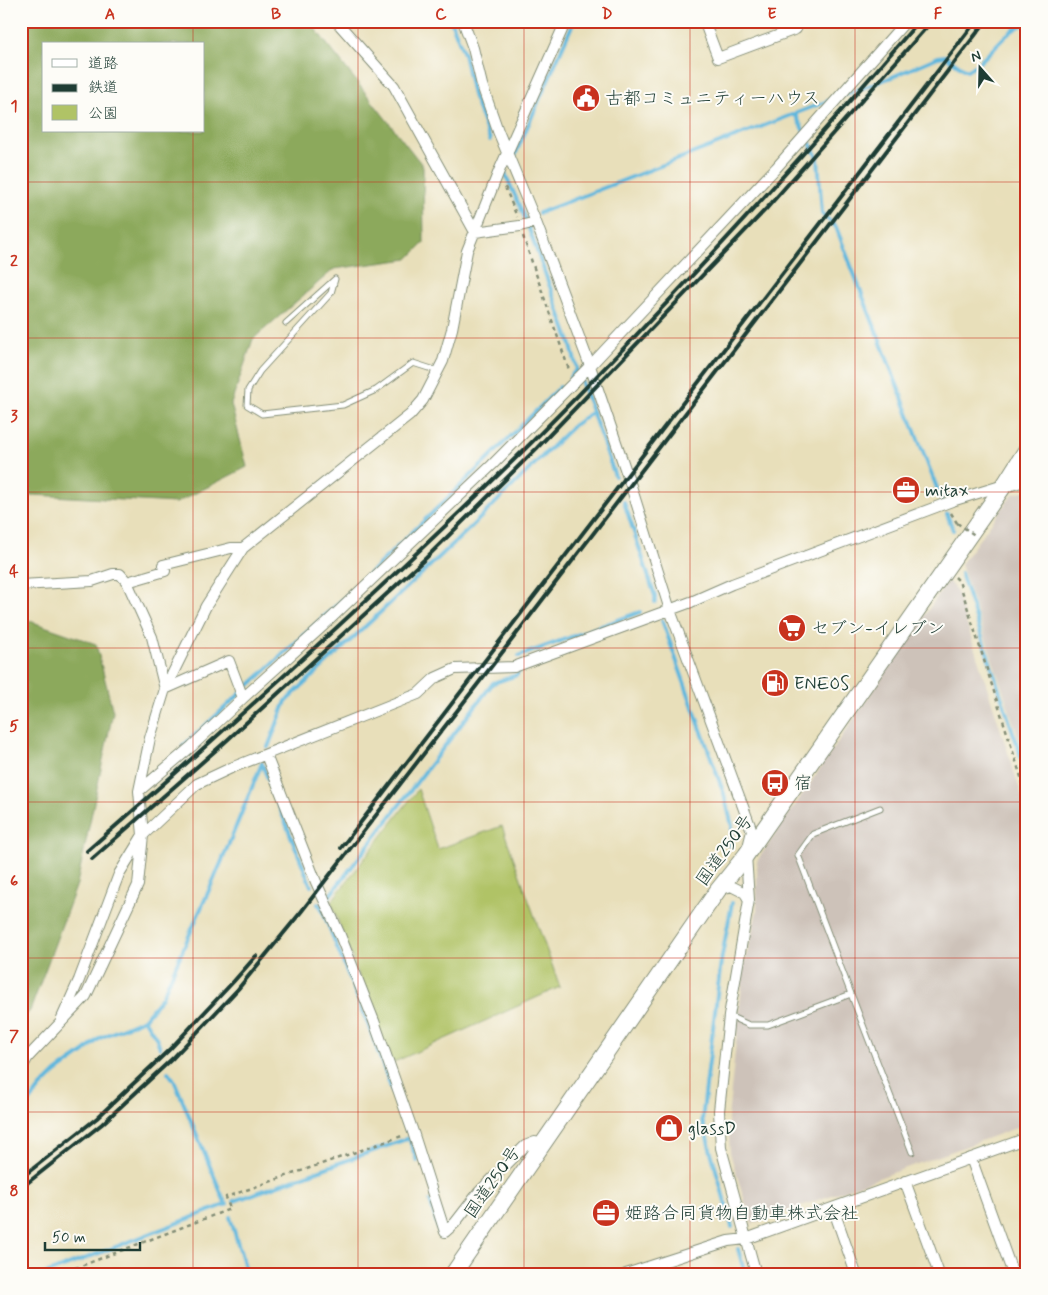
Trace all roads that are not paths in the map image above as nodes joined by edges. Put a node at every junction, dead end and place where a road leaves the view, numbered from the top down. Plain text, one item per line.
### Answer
1 (336, 21) edge
2 (463, 21) edge
3 (566, 21) edge
4 (704, 21) edge
5 (793, 21) edge
6 (906, 21) edge
7 (508, 153) junction
8 (528, 224) junction
9 (475, 232) junction
10 (286, 323) dead end
11 (439, 371) junction
12 (583, 372) junction
13 (1027, 449) edge
14 (1027, 477) edge
15 (1005, 484) junction
16 (243, 548) junction
17 (127, 582) junction
18 (21, 585) edge
19 (670, 610) junction
20 (165, 689) junction
21 (242, 694) junction
22 (266, 755) junction
23 (139, 791) junction
24 (880, 808) dead end
25 (142, 835) junction
26 (746, 855) junction
27 (718, 890) junction
28 (749, 900) junction
29 (851, 994) junction
30 (729, 1016) junction
31 (59, 1024) junction
32 (21, 1069) edge
33 (1027, 1138) edge
34 (542, 1146) junction
35 (912, 1152) dead end
36 (971, 1158) junction
37 (905, 1181) junction
38 (833, 1208) junction
39 (746, 1239) junction
40 (453, 1274) edge
41 (626, 1274) edge
42 (756, 1274) edge
43 (856, 1274) edge
44 (939, 1274) edge
45 (1013, 1274) edge

1 - 9 street
2 - 7 street
3 - 7 street
4 - 5 street
6 - 12 street
7 - 8 street
7 - 9 street
8 - 9 street
8 - 12 street
9 - 11 street
10 - 11 lane
11 - 16 street
12 - 19 street
12 - 21 street
13 - 15 main road, 国道250号
14 - 15 main road
15 - 19 street
15 - 26 main road, 国道250号
16 - 17 street
16 - 20 street
17 - 18 street
17 - 20 street
19 - 22 street
19 - 26 street
20 - 21 street
20 - 23 street
21 - 23 street
22 - 25 street
22 - 34 street
23 - 25 street
24 - 29 lane
25 - 31 street
25 - 31 street
26 - 27 main road, 国道250号
26 - 28 street
27 - 28 street
27 - 34 main road, 国道250号
28 - 30 street
29 - 30 lane
29 - 35 lane
30 - 39 street
31 - 32 street
33 - 36 street
34 - 40 main road, 国道250号
36 - 37 street
36 - 45 street
37 - 38 street
37 - 44 street
38 - 39 street
38 - 43 street
39 - 41 street
39 - 42 street

